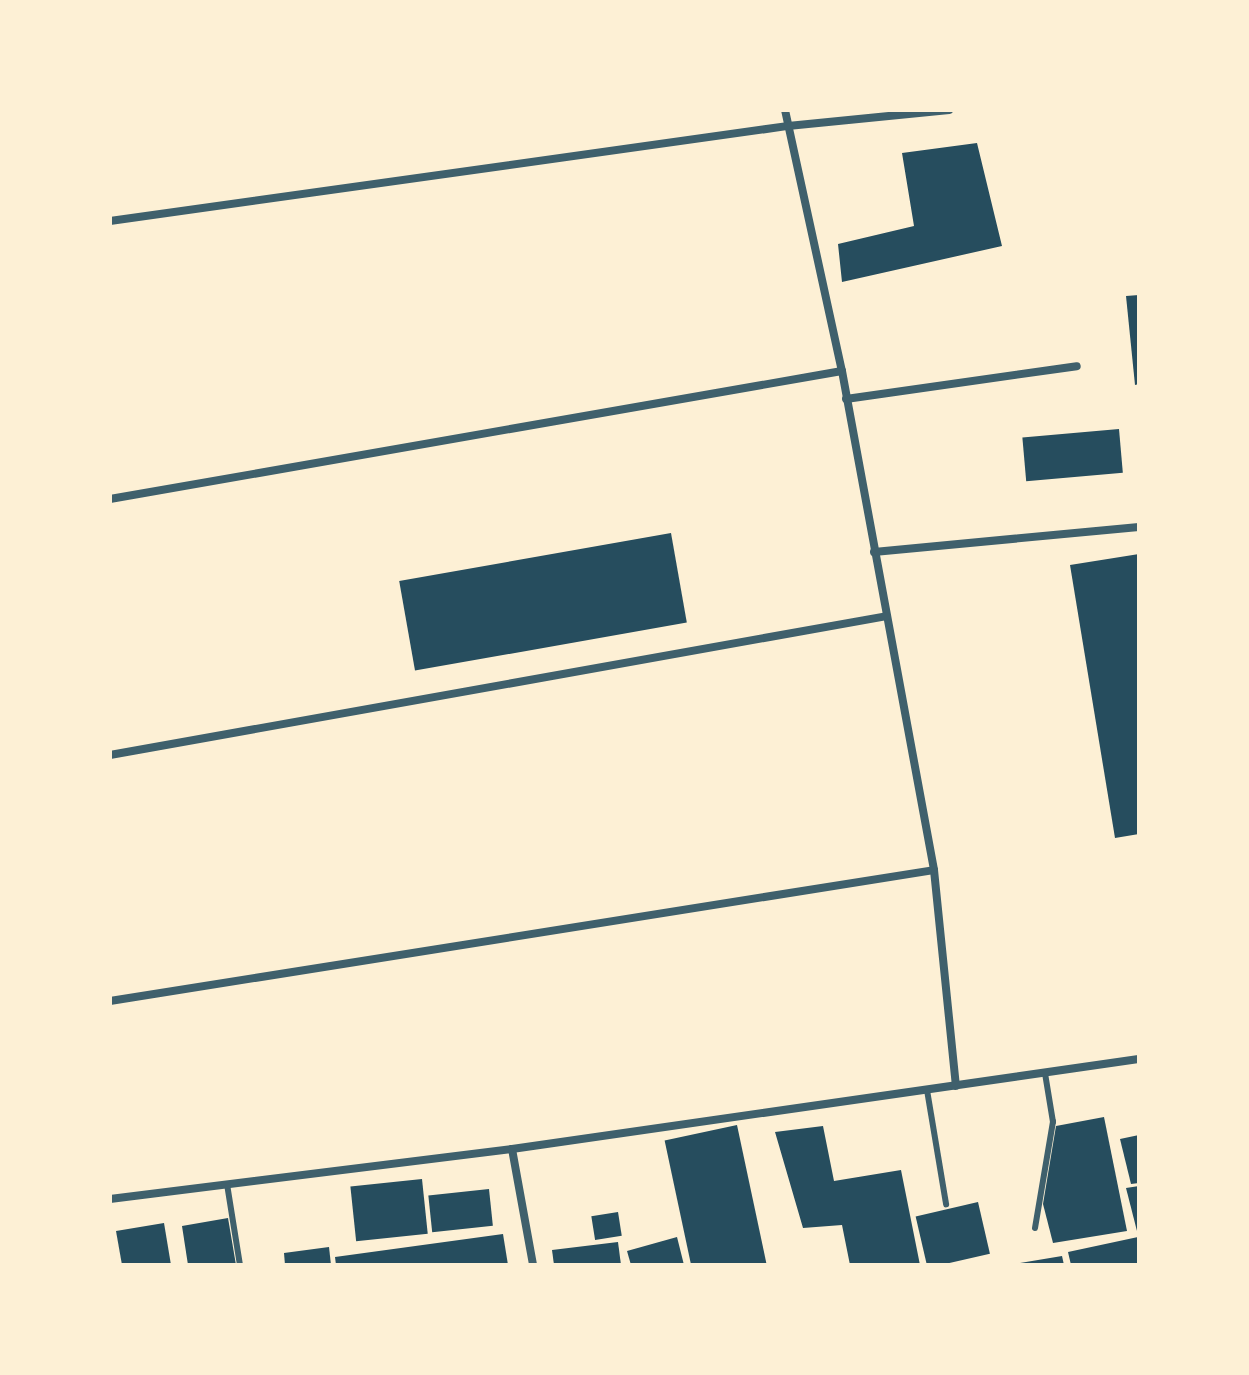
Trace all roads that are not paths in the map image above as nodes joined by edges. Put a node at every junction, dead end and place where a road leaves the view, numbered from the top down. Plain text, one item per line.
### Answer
1 (785, 110) edge
2 (949, 110) edge
3 (788, 126) junction
4 (110, 221) edge
5 (1077, 366) dead end
6 (842, 371) junction
7 (846, 399) junction
8 (110, 499) edge
9 (1139, 527) edge
10 (874, 552) junction
11 (887, 616) junction
12 (110, 755) edge
13 (934, 870) junction
14 (110, 1001) edge
15 (1139, 1059) edge
16 (1045, 1073) junction
17 (956, 1086) junction
18 (927, 1090) junction
19 (512, 1149) junction
20 (227, 1184) junction
21 (110, 1199) edge
22 (946, 1204) dead end
23 (1035, 1228) dead end
24 (240, 1265) edge
25 (533, 1265) edge

1 - 3 street
2 - 3 street
3 - 4 street
3 - 6 street
5 - 7 street
6 - 7 street
6 - 8 street
7 - 10 street
9 - 10 street
10 - 11 street
11 - 12 street
11 - 13 street
13 - 14 street
13 - 17 street
15 - 16 street
16 - 17 street
16 - 23 lane
17 - 18 street
18 - 19 street
18 - 22 lane
19 - 20 street
19 - 25 street
20 - 21 street
20 - 24 lane

